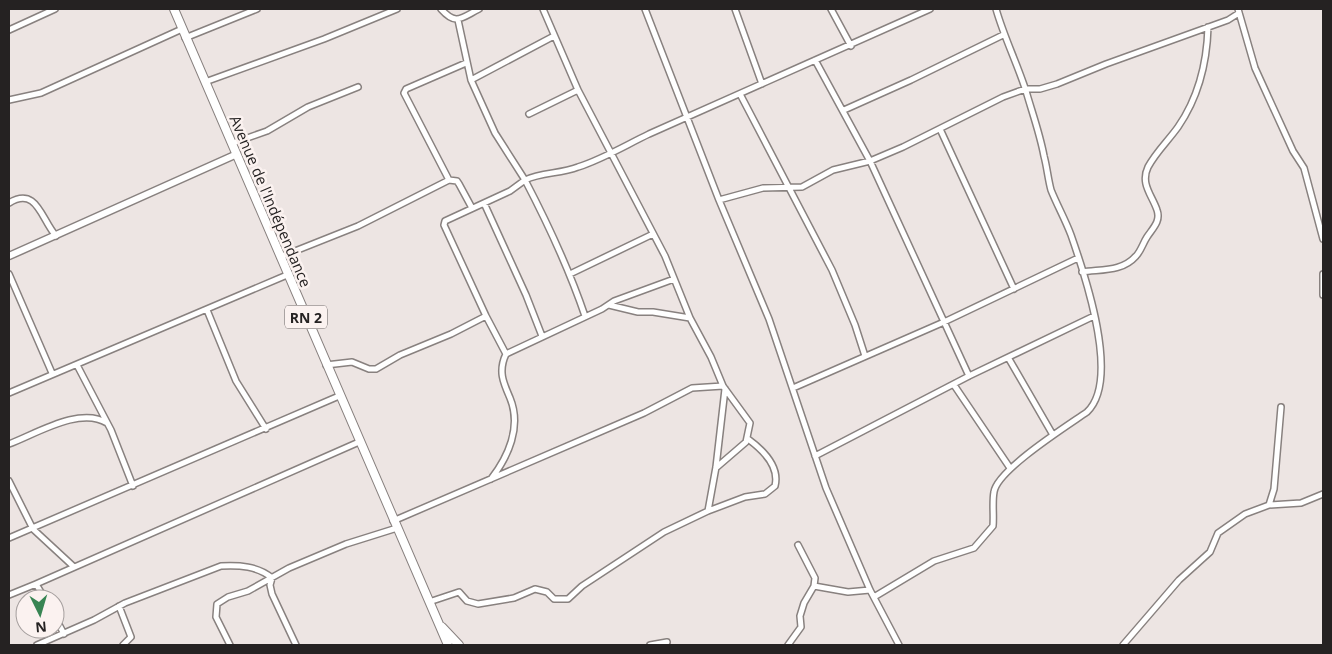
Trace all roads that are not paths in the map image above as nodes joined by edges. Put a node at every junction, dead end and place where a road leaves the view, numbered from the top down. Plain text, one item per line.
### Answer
1 (55, 9) edge
2 (174, 9) edge
3 (256, 9) edge
4 (397, 9) edge
5 (441, 9) edge
6 (479, 9) edge
7 (543, 9) edge
8 (646, 9) edge
9 (735, 9) edge
10 (831, 9) edge
11 (930, 9) edge
12 (996, 9) edge
13 (922, 10) edge
14 (1238, 11) edge
15 (458, 20) junction
16 (1208, 27) junction
17 (182, 29) junction
18 (9, 30) edge
19 (1003, 35) junction
20 (554, 36) junction
21 (186, 38) junction
22 (851, 46) junction
23 (815, 60) junction
24 (466, 63) junction
25 (471, 80) junction
26 (205, 82) junction
27 (762, 84) junction
28 (358, 87) dead end
29 (1025, 89) junction
30 (578, 90) junction
31 (740, 94) junction
32 (9, 100) edge
33 (844, 110) junction
34 (529, 114) dead end
35 (688, 118) junction
36 (940, 129) junction
37 (232, 143) junction
38 (610, 153) junction
39 (237, 154) junction
40 (870, 161) junction
41 (449, 180) junction
42 (525, 180) junction
43 (790, 187) junction
44 (719, 200) junction
45 (9, 203) edge
46 (484, 203) junction
47 (472, 208) junction
48 (653, 234) junction
49 (56, 236) junction
50 (1323, 239) edge
51 (9, 256) edge
52 (279, 257) junction
53 (1078, 258) junction
54 (1082, 272) junction
55 (9, 274) edge
56 (570, 274) junction
57 (1323, 274) edge
58 (287, 275) junction
59 (674, 279) junction
60 (1014, 289) junction
61 (1323, 295) edge
62 (609, 305) junction
63 (207, 310) junction
64 (486, 316) junction
65 (585, 316) junction
66 (1094, 316) junction
67 (690, 318) junction
68 (944, 322) junction
69 (542, 336) junction
70 (506, 354) junction
71 (865, 356) junction
72 (1009, 359) junction
73 (326, 364) junction
74 (77, 365) junction
75 (52, 373) junction
76 (969, 376) junction
77 (954, 384) junction
78 (724, 387) junction
79 (793, 388) junction
80 (9, 393) edge
81 (339, 396) junction
82 (732, 399) junction
83 (723, 404) junction
84 (1281, 407) dead end
85 (107, 424) junction
86 (266, 429) junction
87 (1053, 435) junction
88 (748, 439) junction
89 (359, 442) junction
90 (9, 444) edge
91 (815, 456) junction
92 (716, 468) junction
93 (1010, 468) junction
94 (491, 480) junction
95 (9, 481) edge
96 (134, 486) junction
97 (1323, 494) edge
98 (1269, 505) junction
99 (708, 511) junction
100 (395, 524) junction
101 (33, 529) junction
102 (9, 538) edge
103 (798, 545) dead end
104 (73, 566) junction
105 (272, 578) junction
106 (36, 584) junction
107 (814, 586) junction
108 (39, 589) edge
109 (870, 590) junction
110 (9, 595) edge
111 (874, 596) junction
112 (428, 602) junction
113 (119, 606) junction
114 (439, 624) junction
115 (65, 633) edge
116 (52, 639) edge
117 (667, 642) dead end
118 (37, 645) edge
119 (123, 645) edge
120 (230, 645) edge
121 (296, 645) edge
122 (447, 645) edge
123 (459, 645) edge
124 (650, 645) edge
125 (788, 645) edge
126 (899, 645) edge
127 (1124, 645) edge

1 - 18 street
2 - 17 main road, Avenue de l'Indépendance / RN 2
3 - 21 street
4 - 26 street
5 - 15 street
6 - 15 street
7 - 20 street
8 - 35 street
9 - 27 street
10 - 22 street
11 - 13 street
12 - 19 street
13 - 22 street
14 - 16 street
14 - 50 street
15 - 24 street
16 - 29 street
16 - 54 street
17 - 21 main road, Avenue de l'Indépendance / RN 2
17 - 32 street
19 - 29 street
19 - 33 street
20 - 25 street
20 - 30 street
21 - 26 main road, Avenue de l'Indépendance / RN 2
22 - 23 street
23 - 27 street
23 - 33 street
24 - 25 street
24 - 41 street
25 - 42 street
26 - 37 main road, Avenue de l'Indépendance / RN 2
27 - 31 street
28 - 37 street
29 - 36 street
29 - 53 street
30 - 34 street
30 - 38 street
31 - 35 street
31 - 43 street
33 - 40 street
35 - 38 street
35 - 44 street
36 - 40 street
36 - 60 street
37 - 39 main road, Avenue de l'Indépendance / RN 2
38 - 42 street
38 - 48 street
39 - 49 street
39 - 52 main road, Avenue de l'Indépendance / RN 2
40 - 43 street
40 - 68 street
41 - 47 street
41 - 52 street
42 - 46 street
42 - 56 street
43 - 44 street
43 - 71 street
44 - 79 street
45 - 49 street
46 - 47 street
46 - 69 street
47 - 64 street
48 - 56 street
48 - 59 street
49 - 51 street
52 - 58 main road, Avenue de l'Indépendance / RN 2
53 - 54 street
53 - 60 street
54 - 66 street
55 - 75 street
56 - 65 street
57 - 61 street
58 - 63 street
58 - 73 main road, Avenue de l'Indépendance / RN 2
59 - 62 street
59 - 67 street
60 - 68 street
62 - 65 street
62 - 67 street
63 - 74 street
63 - 86 street
64 - 70 street
64 - 73 street
65 - 69 street
66 - 72 street
66 - 87 street
67 - 78 street
68 - 71 street
68 - 76 street
69 - 70 street
70 - 94 street
71 - 79 street
72 - 76 street
72 - 87 street
73 - 81 main road, Avenue de l'Indépendance / RN 2
74 - 75 street
74 - 85 street
75 - 80 street
76 - 77 street
77 - 91 street
77 - 93 street
78 - 82 street
78 - 83 street
78 - 94 street
79 - 91 street
81 - 86 street
81 - 89 main road, Avenue de l'Indépendance / RN 2
82 - 83 street
82 - 88 street
83 - 92 street
84 - 98 street
85 - 90 street
85 - 96 street
86 - 96 street
87 - 93 street
88 - 92 street
88 - 99 street
89 - 100 main road, Avenue de l'Indépendance / RN 2
89 - 104 street
91 - 109 street
92 - 99 street
93 - 111 street
94 - 100 street
95 - 101 street
96 - 101 street
97 - 98 street
98 - 127 street
99 - 112 street
100 - 105 street
100 - 112 main road, Avenue de l'Indépendance / RN 2
101 - 102 street
101 - 104 street
103 - 107 street
104 - 106 street
105 - 113 street
105 - 120 street
105 - 121 street
106 - 108 street
106 - 110 street
107 - 109 street
107 - 125 street
109 - 111 street
111 - 126 street
112 - 114 main road, Avenue de l'Indépendance / RN 2
113 - 115 street
113 - 119 street
114 - 122 main road, RN 2
114 - 123 main road
116 - 118 street
117 - 124 street

